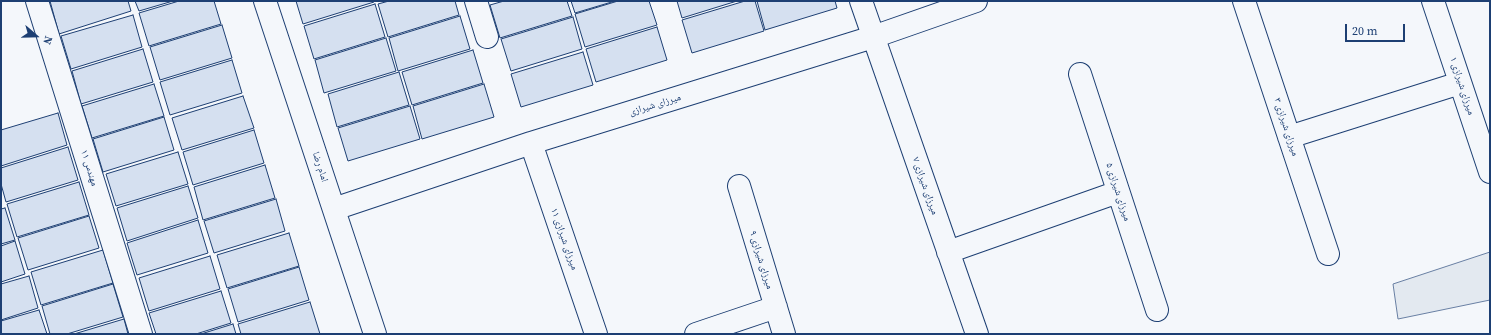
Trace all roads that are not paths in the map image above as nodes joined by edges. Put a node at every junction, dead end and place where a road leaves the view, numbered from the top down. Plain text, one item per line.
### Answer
1 (37, 1) edge
2 (265, 1) edge
3 (476, 1) edge
4 (861, 1) edge
5 (976, 1) edge
6 (1244, 1) edge
7 (1433, 1) edge
8 (487, 37) dead end
9 (873, 37) junction
10 (1080, 74) dead end
11 (1460, 83) junction
12 (1289, 138) junction
13 (532, 143) junction
14 (1490, 172) edge
15 (739, 186) dead end
16 (1118, 192) junction
17 (334, 209) junction
18 (948, 252) junction
19 (1328, 254) dead end
20 (776, 307) junction
21 (1157, 310) dead end
22 (141, 334) edge
23 (375, 334) edge
24 (596, 334) edge
25 (696, 334) edge
26 (784, 334) edge
27 (976, 334) edge

1 - 22 street, مهندس ۱۱
2 - 17 street, امام رضا
3 - 8 street
4 - 9 street, میرزای شیرازی ۷
5 - 9 street, میرزای شیرازی
6 - 12 street, میرزای شیرازی ۳
7 - 11 street, میرزای شیرازی ۱
9 - 13 street, میرزای شیرازی
9 - 18 street, میرزای شیرازی ۷
10 - 16 street, میرزای شیرازی ۵
11 - 12 street
11 - 14 street, میرزای شیرازی ۱
12 - 19 street, میرزای شیرازی ۳
13 - 17 street, میرزای شیرازی
13 - 24 street, میرزای شیرازی ۱۱
15 - 20 street, میرزای شیرازی ۹
16 - 18 street
16 - 21 street, میرزای شیرازی ۵
17 - 23 street, امام رضا
18 - 27 street, میرزای شیرازی ۷
20 - 25 street
20 - 26 street, میرزای شیرازی ۹

